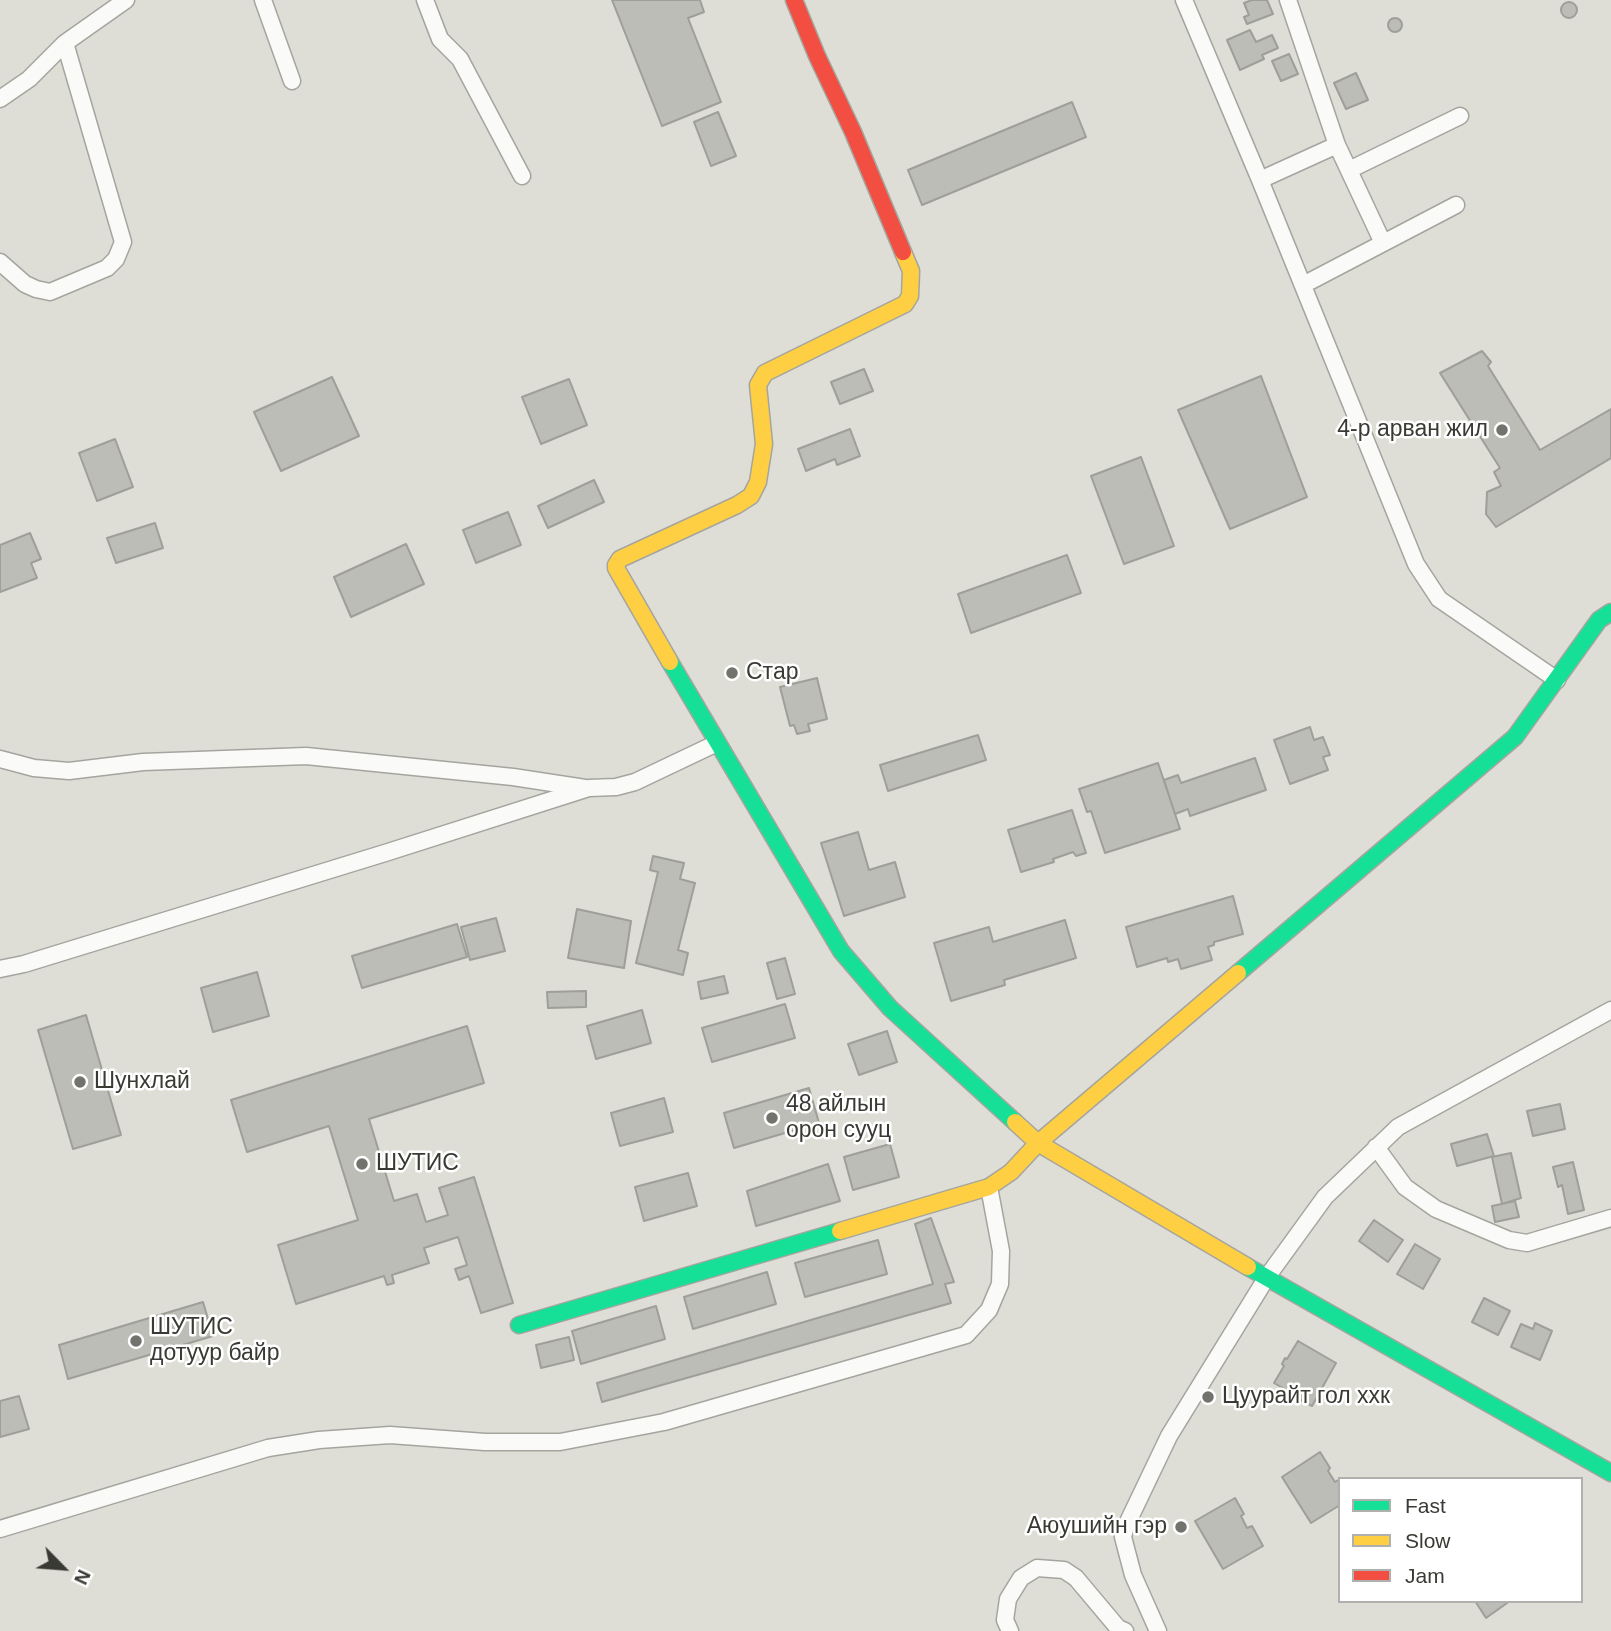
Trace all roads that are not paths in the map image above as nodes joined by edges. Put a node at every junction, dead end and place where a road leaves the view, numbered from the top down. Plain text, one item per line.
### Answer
1 (126, 0) edge
2 (263, 0) edge
3 (425, 0) edge
4 (794, 0) edge
5 (1184, 0) edge
6 (1288, 0) edge
7 (65, 43) junction
8 (292, 81) dead end
9 (0, 99) edge
10 (1460, 116) dead end
11 (1337, 145) junction
12 (1349, 170) junction
13 (522, 176) dead end
14 (1260, 180) junction
15 (1455, 205) dead end
16 (1383, 243) junction
17 (0, 262) edge
18 (1303, 285) junction
19 (1611, 612) edge
20 (1557, 680) junction
21 (717, 743) junction
22 (0, 759) edge
23 (589, 788) junction
24 (0, 969) edge
25 (1611, 1010) edge
26 (1038, 1143) junction
27 (1376, 1147) junction
28 (989, 1187) junction
29 (1611, 1218) edge
30 (1267, 1277) junction
31 (519, 1325) dead end
32 (1611, 1473) edge
33 (0, 1529) edge
34 (1155, 1627) edge
35 (1010, 1631) edge
36 (1125, 1631) edge
37 (1131, 1631) edge

1 - 7 street
2 - 8 street
3 - 13 street
4 - 21 street
5 - 14 street
6 - 11 street
7 - 9 street
7 - 17 street
10 - 12 street
11 - 12 street
11 - 14 street
12 - 16 street
14 - 18 street
15 - 16 street
16 - 18 street
18 - 20 street
19 - 20 street
20 - 26 street
21 - 23 street
21 - 26 street
22 - 23 street
23 - 24 street
25 - 27 street
26 - 28 street
26 - 30 street
27 - 29 street
27 - 30 street
28 - 31 street
28 - 33 street
30 - 32 street
30 - 34 street
34 - 37 street
35 - 36 street

